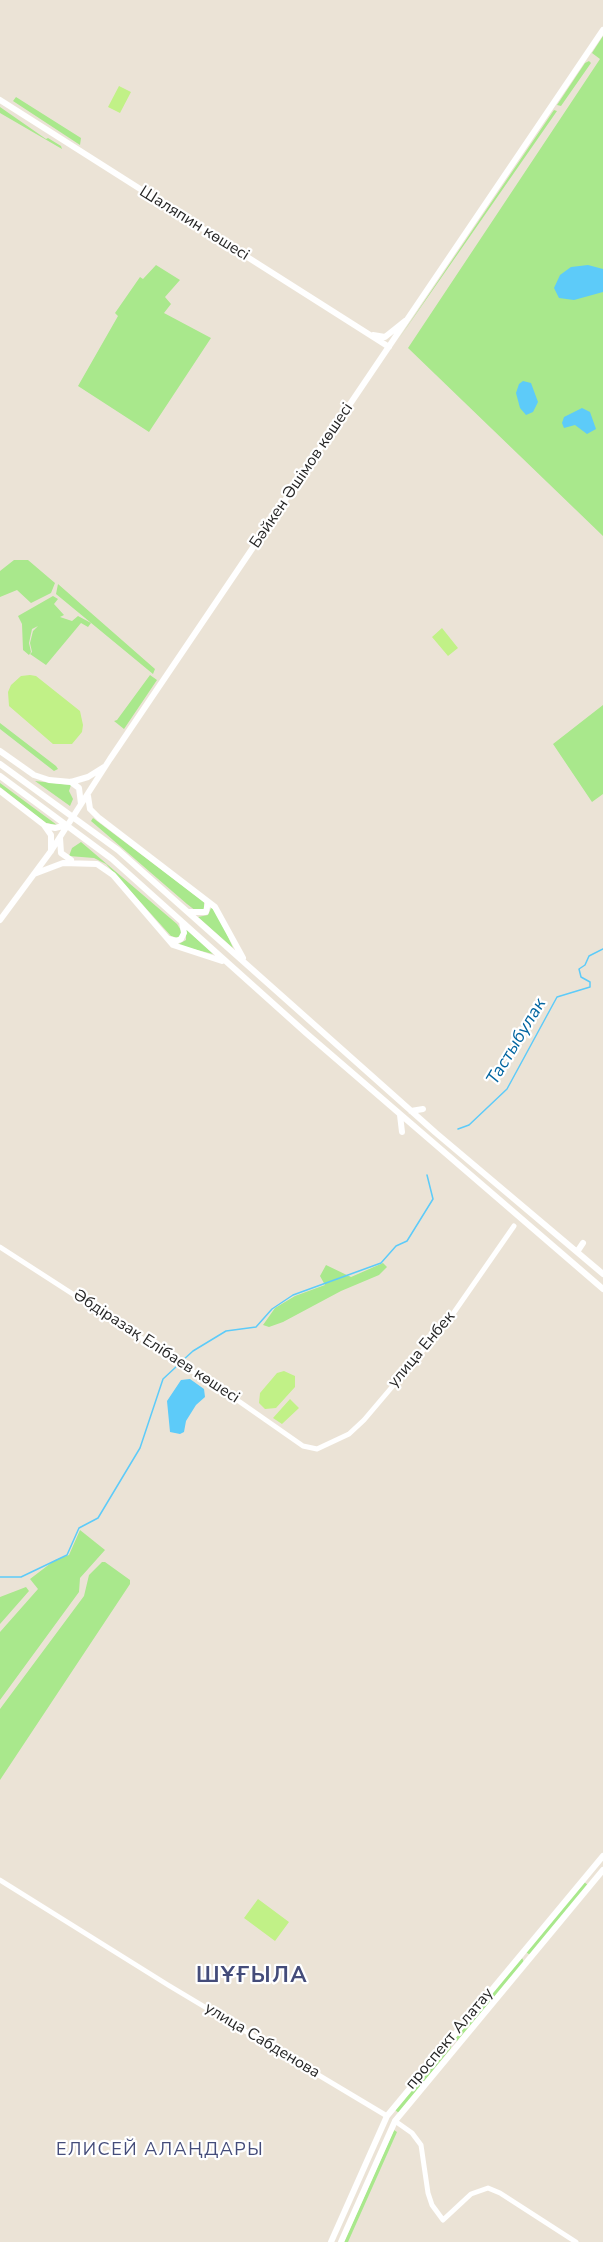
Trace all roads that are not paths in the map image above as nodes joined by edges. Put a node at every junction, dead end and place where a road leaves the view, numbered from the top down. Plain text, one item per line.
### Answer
1 (603, 30) edge
2 (0, 100) edge
3 (412, 314) junction
4 (359, 329) junction
5 (389, 347) junction
6 (0, 751) edge
7 (108, 763) junction
8 (0, 764) edge
9 (0, 776) edge
10 (71, 782) junction
11 (0, 791) edge
12 (88, 795) junction
13 (81, 806) junction
14 (75, 816) junction
15 (99, 818) junction
16 (69, 824) junction
17 (44, 825) junction
18 (60, 838) junction
19 (51, 851) junction
20 (74, 861) junction
21 (30, 876) junction
22 (208, 901) junction
23 (189, 912) junction
24 (0, 920) edge
25 (181, 922) junction
26 (169, 939) junction
27 (229, 964) junction
28 (249, 967) junction
29 (282, 1011) junction
30 (300, 1011) junction
31 (276, 1018) dead end
32 (293, 1021) junction
33 (423, 1109) dead end
34 (411, 1111) junction
35 (400, 1115) junction
36 (402, 1132) dead end
37 (514, 1226) dead end
38 (583, 1243) dead end
39 (0, 1247) edge
40 (577, 1252) junction
41 (569, 1260) junction
42 (563, 1267) dead end
43 (603, 1274) edge
44 (603, 1289) edge
45 (310, 1449) joint
46 (603, 1856) edge
47 (603, 1870) edge
48 (0, 1880) edge
49 (448, 2041) junction
50 (455, 2047) junction
51 (387, 2115) junction
52 (395, 2121) junction
53 (344, 2210) junction
54 (353, 2214) junction
55 (331, 2242) edge
56 (341, 2242) edge
57 (576, 2242) edge

1 - 3 main road, Бәйкен Әшімов көшесі
2 - 4 main road, Шаляпин көшесі
3 - 4 main road
3 - 5 main road, Бәйкен Әшімов көшесі
4 - 5 main road, Шаляпин көшесі
5 - 7 main road, Бәйкен Әшімов көшесі
6 - 10 main road
7 - 10 main road
7 - 12 main road, Бәйкен Әшімов көшесі
8 - 23 main road
9 - 25 main road
10 - 13 main road
11 - 17 main road
12 - 13 main road, Бәйкен Әшімов көшесі
12 - 15 main road
13 - 14 main road, Бәйкен Әшімов көшесі
14 - 15 main road
14 - 16 main road, Бәйкен Әшімов көшесі
15 - 22 main road
16 - 17 main road
16 - 18 main road, Бәйкен Әшімов көшесі
17 - 19 main road
18 - 19 main road, Бәйкен Әшімов көшесі
18 - 20 main road
19 - 21 main road, Бәйкен Әшімов көшесі
20 - 21 main road
20 - 26 main road
21 - 24 main road, Бәйкен Әшімов көшесі
22 - 23 main road
22 - 28 main road
23 - 28 main road
25 - 26 main road
25 - 27 main road
26 - 27 main road
27 - 29 main road
28 - 30 main road
29 - 31 main road
29 - 32 main road
30 - 32 main road
30 - 34 main road
32 - 35 main road
33 - 34 main road
34 - 40 main road
35 - 36 main road
35 - 41 main road
37 - 45 street, улица Енбек
38 - 40 main road
39 - 45 street, Әбдіразақ Елібаев көшесі
40 - 43 main road
41 - 42 main road
41 - 44 main road
46 - 49 main road, проспект Алатау
47 - 50 main road, проспект Алатау
48 - 51 street, улица Сабденова
49 - 50 main road
49 - 51 main road, проспект Алатау
50 - 52 main road, проспект Алатау
51 - 52 main road, улица Сабденова
51 - 53 main road, проспект Алатау
52 - 54 main road, проспект Алатау
52 - 57 street, улица Сабденова
53 - 54 main road
53 - 55 main road, проспект Алатау
54 - 56 main road, проспект Алатау

